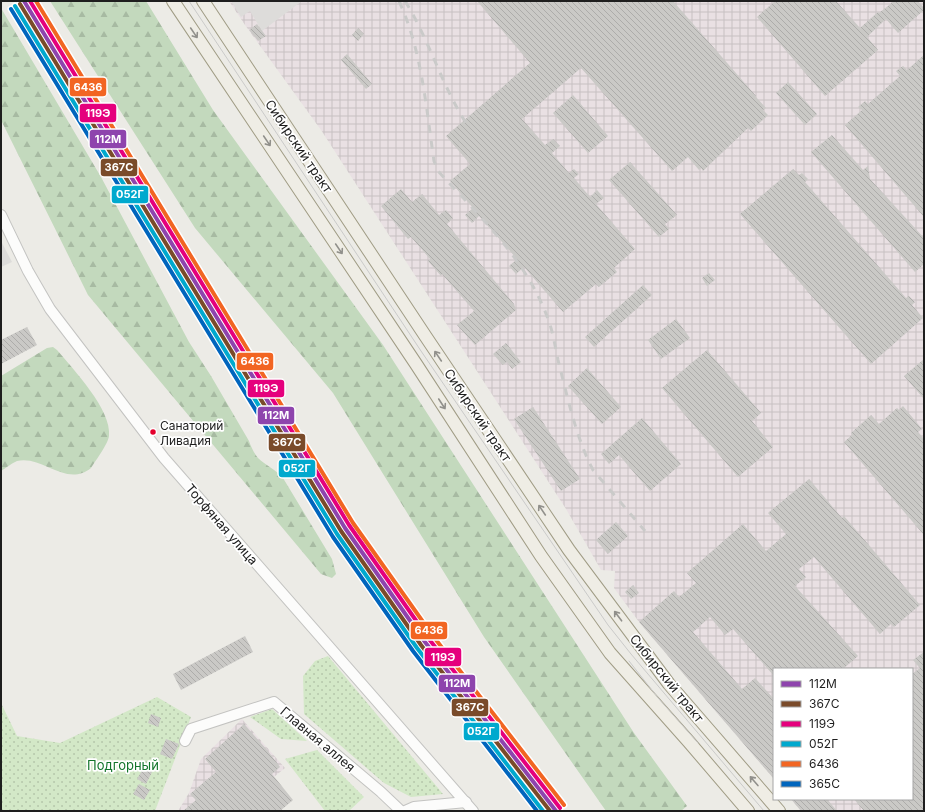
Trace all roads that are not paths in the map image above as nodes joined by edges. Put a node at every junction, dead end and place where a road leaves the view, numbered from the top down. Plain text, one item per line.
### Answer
1 (173, 1) edge
2 (203, 1) edge
3 (1, 216) edge
4 (185, 741) dead end
5 (466, 802) junction
6 (401, 811) edge
7 (405, 811) edge
8 (473, 811) edge
9 (748, 811) edge
10 (779, 811) edge

1 -> 9 main road, Сибирский тракт
10 -> 2 main road, Сибирский тракт
3 - 5 street, Торфяная улица
4 - 6 street, Главная аллея
5 - 7 street
5 - 8 street, Торфяная улица

